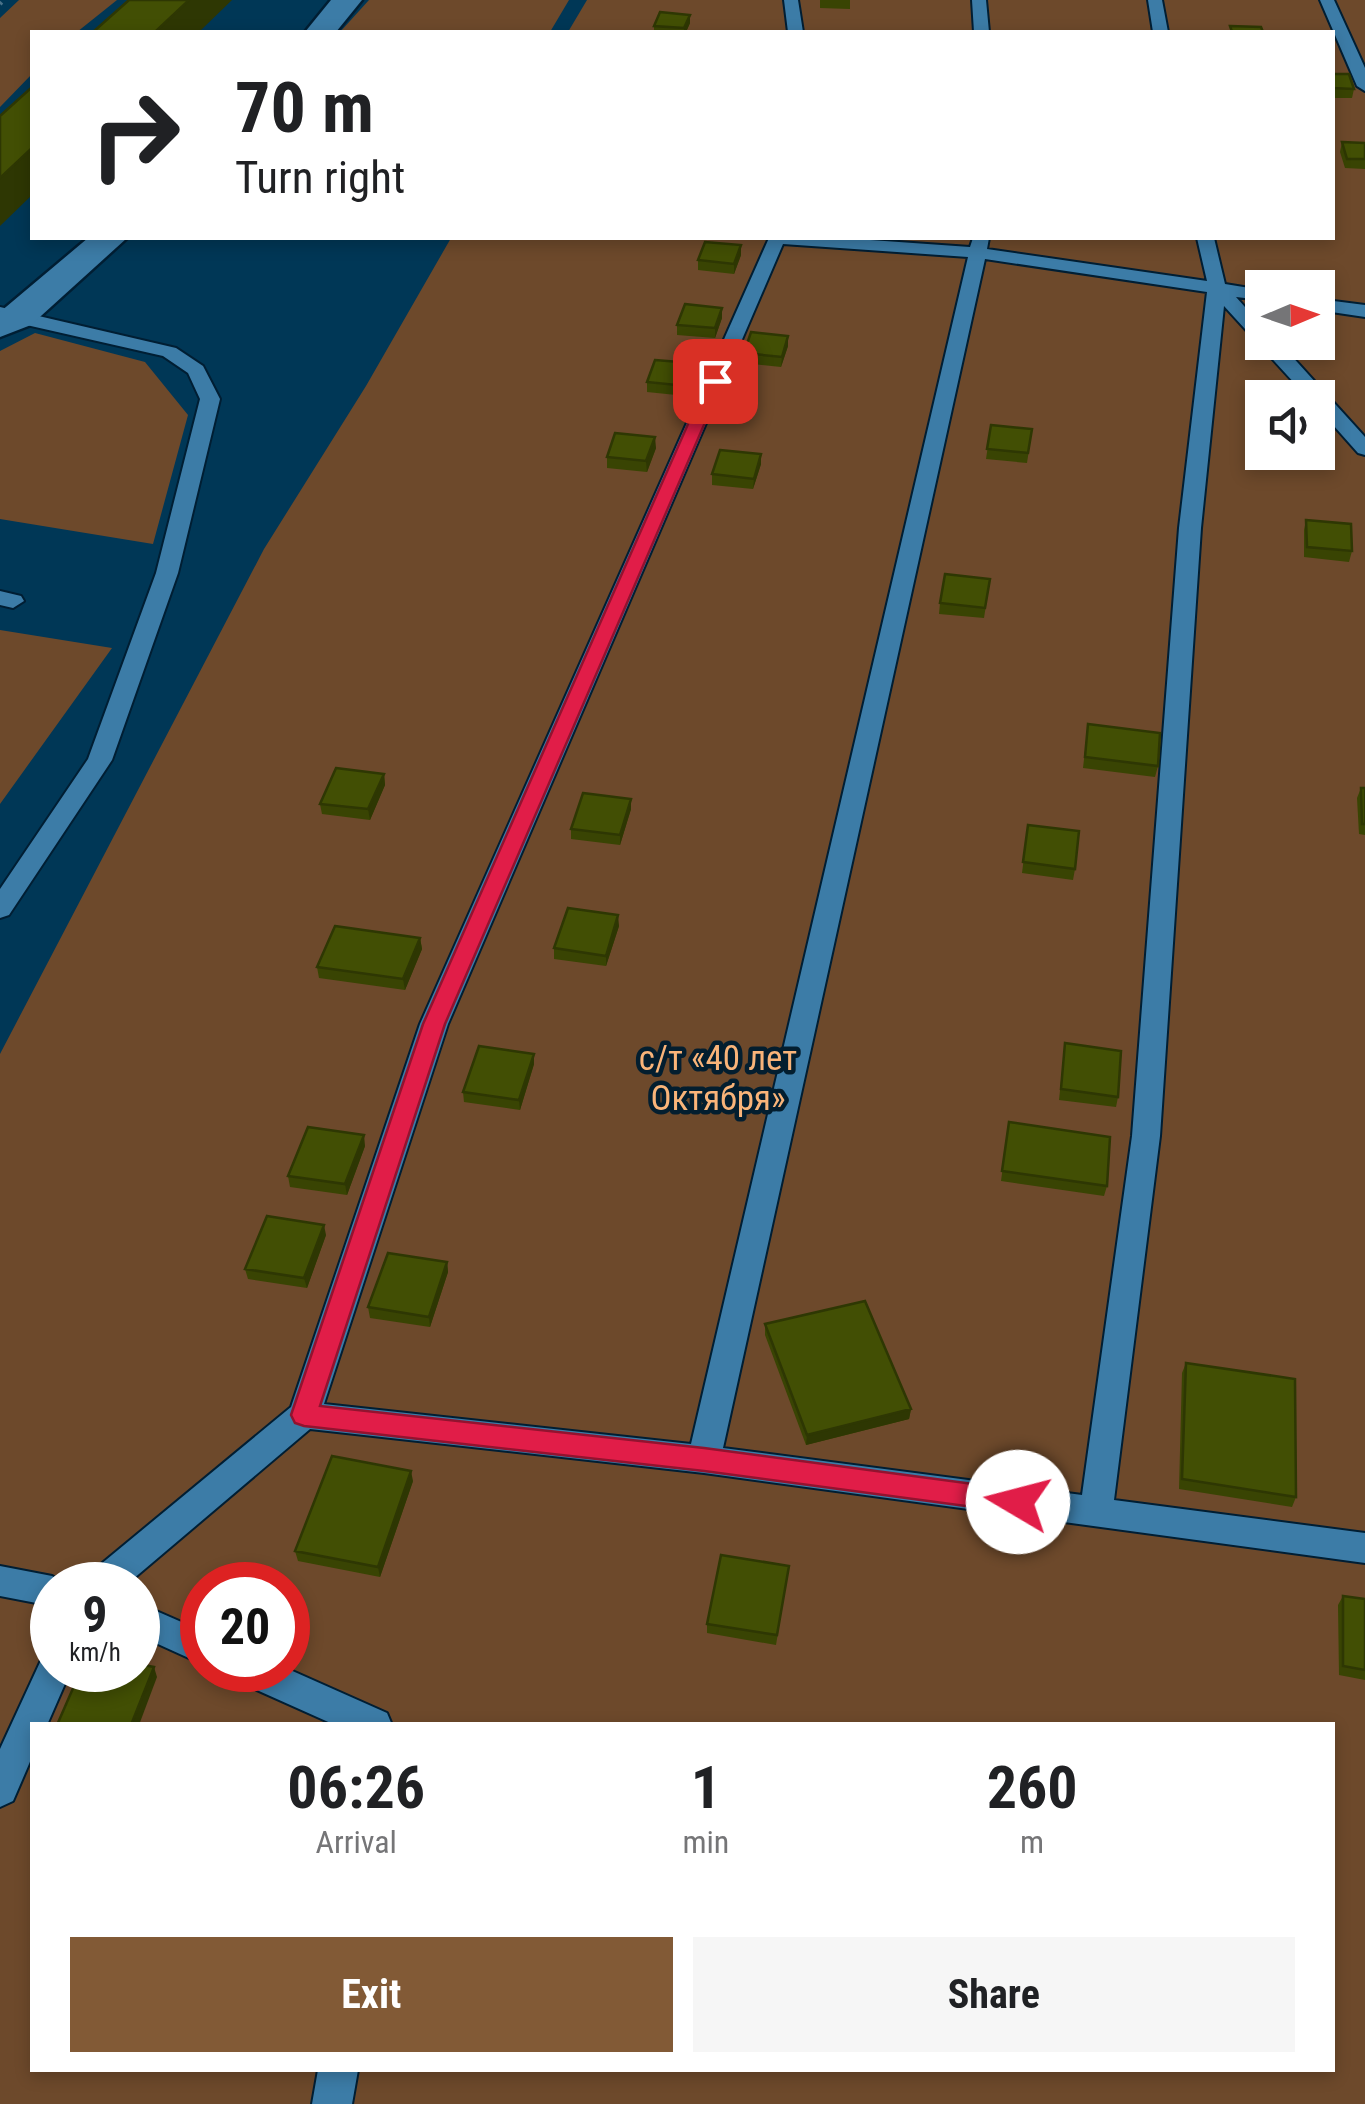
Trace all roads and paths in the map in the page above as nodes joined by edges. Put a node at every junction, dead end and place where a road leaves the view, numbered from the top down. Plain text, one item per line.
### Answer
1 (347, 0) edge
2 (792, 0) edge
3 (979, 0) edge
4 (1155, 0) edge
5 (1327, 0) edge
6 (322, 30) edge
7 (796, 30) edge
8 (982, 30) edge
9 (1161, 30) edge
10 (1365, 86) edge
11 (106, 240) edge
12 (776, 240) edge
13 (835, 240) edge
14 (1206, 240) edge
15 (981, 245) edge
16 (1217, 287) junction
17 (1245, 293) edge
18 (1335, 307) edge
19 (1365, 311) edge
20 (1245, 318) edge
21 (6, 319) edge
22 (1284, 360) edge
23 (1365, 449) edge
24 (0, 909) edge
25 (304, 1415) junction
26 (704, 1460) junction
27 (1096, 1512) junction
28 (1365, 1548) edge
29 (128, 1562) edge
30 (0, 1581) edge
31 (30, 1586) edge
32 (44, 1692) edge
33 (300, 1692) edge
34 (30, 1722) edge
35 (367, 1722) edge
36 (30, 1723) edge
37 (0, 1789) edge
38 (338, 2072) edge
39 (332, 2104) edge

1 - 6 street
2 - 7 lane
3 - 8 lane
4 - 9 lane
5 - 10 lane
11 - 21 street
12 - 25 lane
13 - 15 lane
14 - 16 lane
15 - 16 lane
15 - 26 lane
16 - 17 lane
16 - 20 lane
16 - 27 lane
18 - 19 lane
21 - 24 lane
22 - 23 lane
25 - 26 lane
25 - 29 lane
26 - 27 lane
27 - 28 lane
30 - 31 lane
32 - 34 lane
33 - 35 lane
36 - 37 lane
38 - 39 lane

